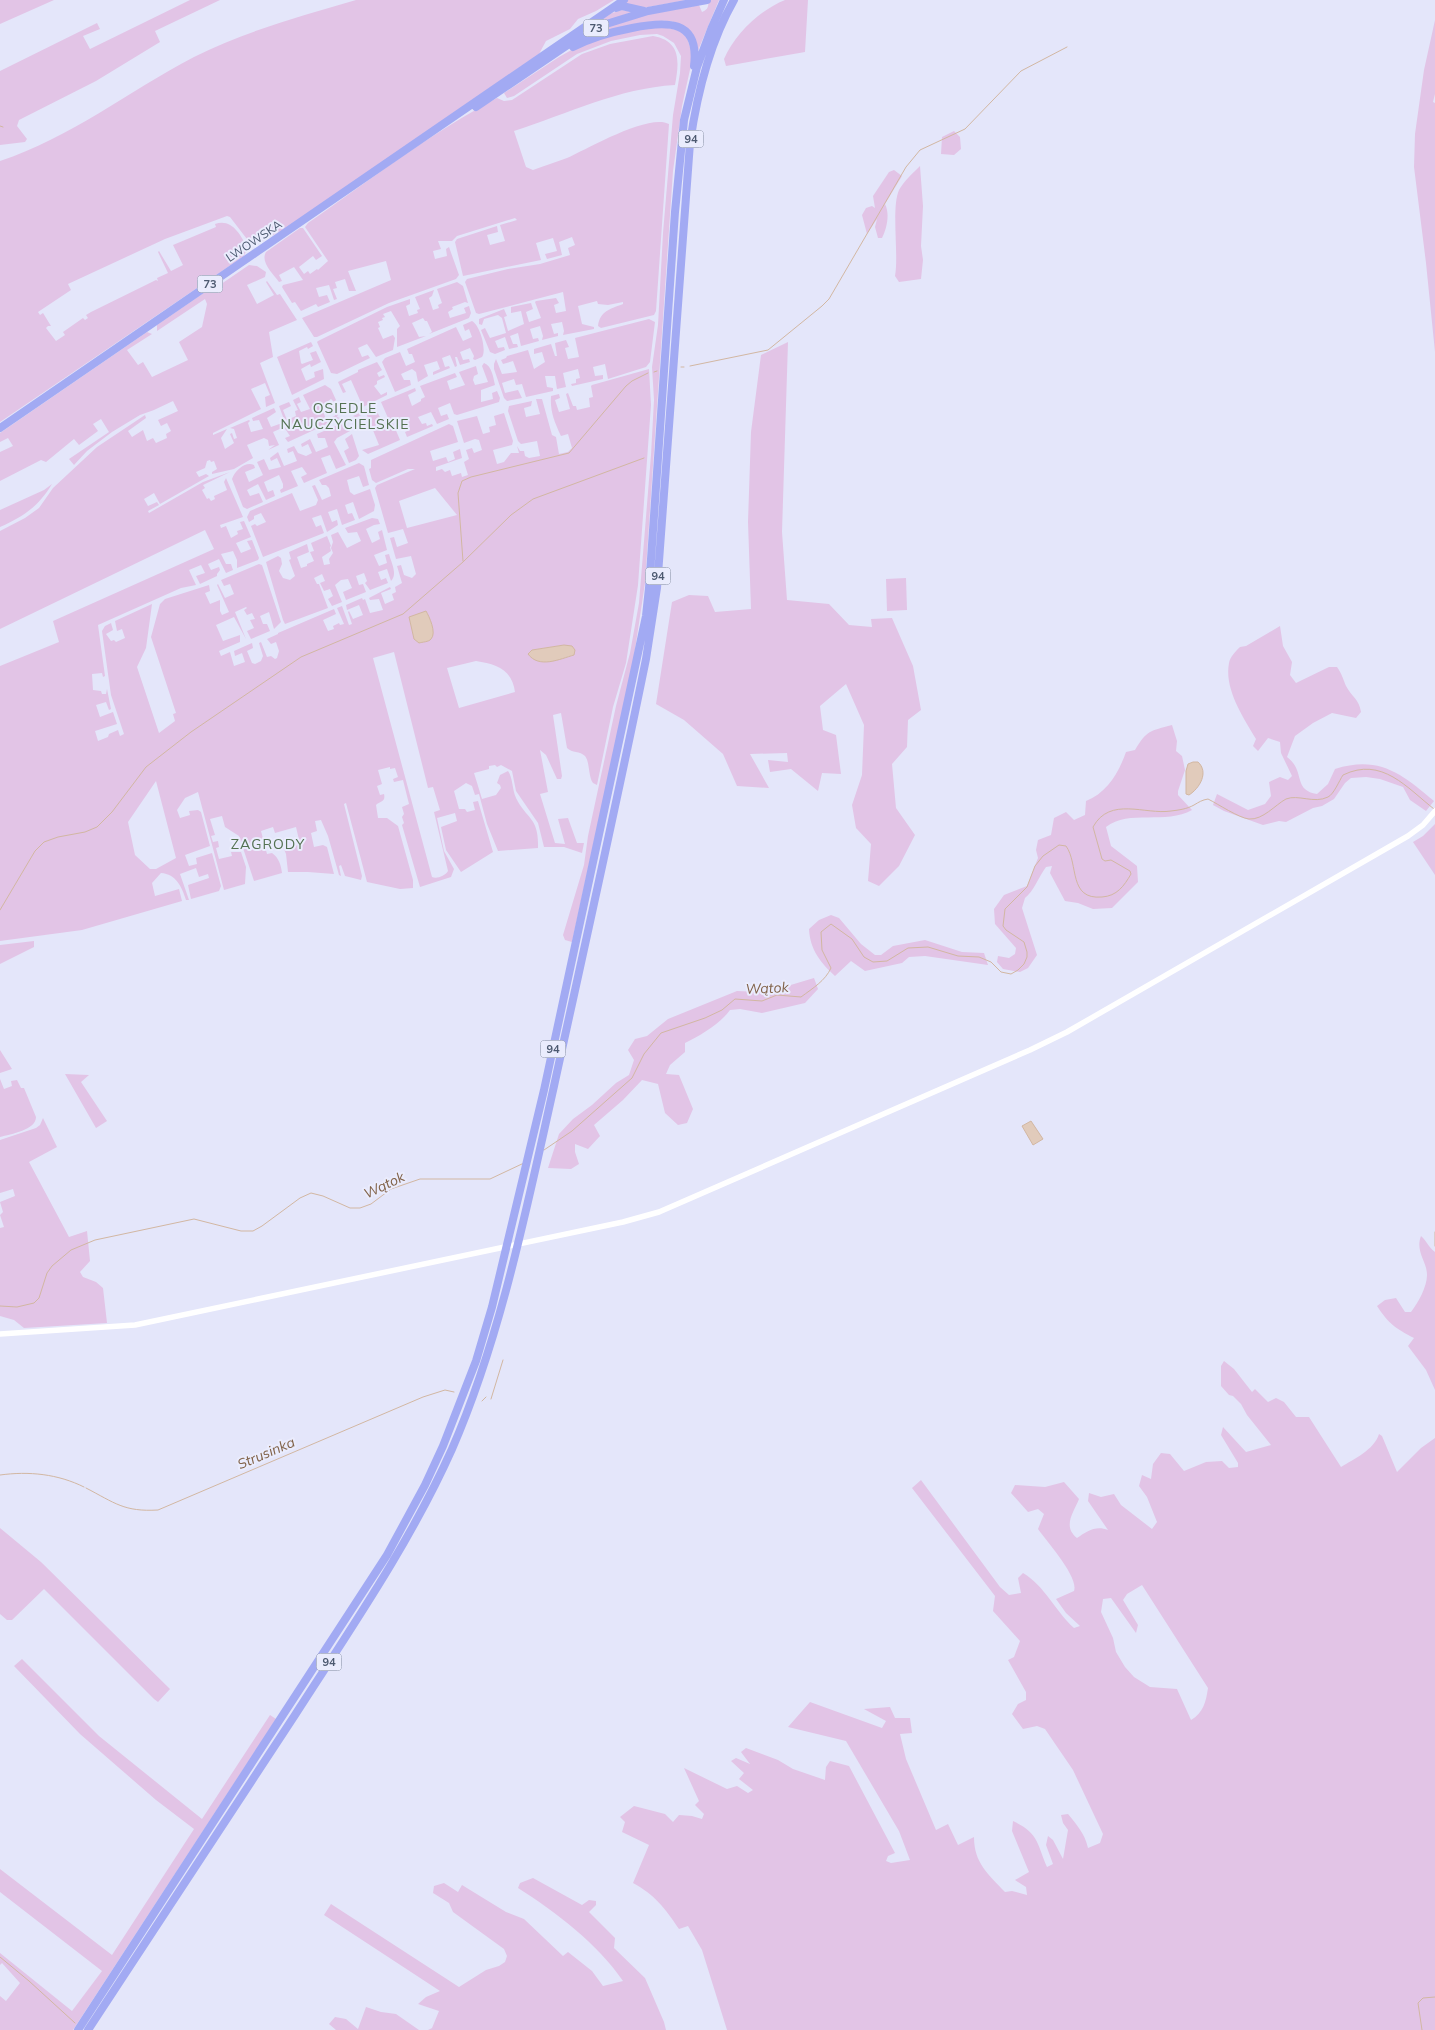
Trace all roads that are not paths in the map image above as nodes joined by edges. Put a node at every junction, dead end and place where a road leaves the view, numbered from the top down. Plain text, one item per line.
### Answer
1 (624, 0) edge
2 (704, 0) edge
3 (724, 0) edge
4 (734, 0) edge
5 (648, 11) junction
6 (603, 15) junction
7 (551, 58) junction
8 (692, 85) junction
9 (421, 141) junction
10 (0, 428) edge
11 (1433, 813) edge
12 (578, 957) junction
13 (0, 1334) edge
14 (78, 2030) edge
15 (88, 2030) edge

1 - 6 main road, 73
2 - 5 main road, 73
3 - 8 main road, 94
4 - 12 main road, 94
5 - 6 main road
5 - 7 main road, 73
6 - 9 main road, LWOWSKA / 73
7 - 8 main road
7 - 9 main road, LWOWSKA / 73
8 - 12 main road, 94
9 - 10 main road, LWOWSKA / 73
11 - 13 street
12 - 14 main road, 94
12 - 15 main road, 94

